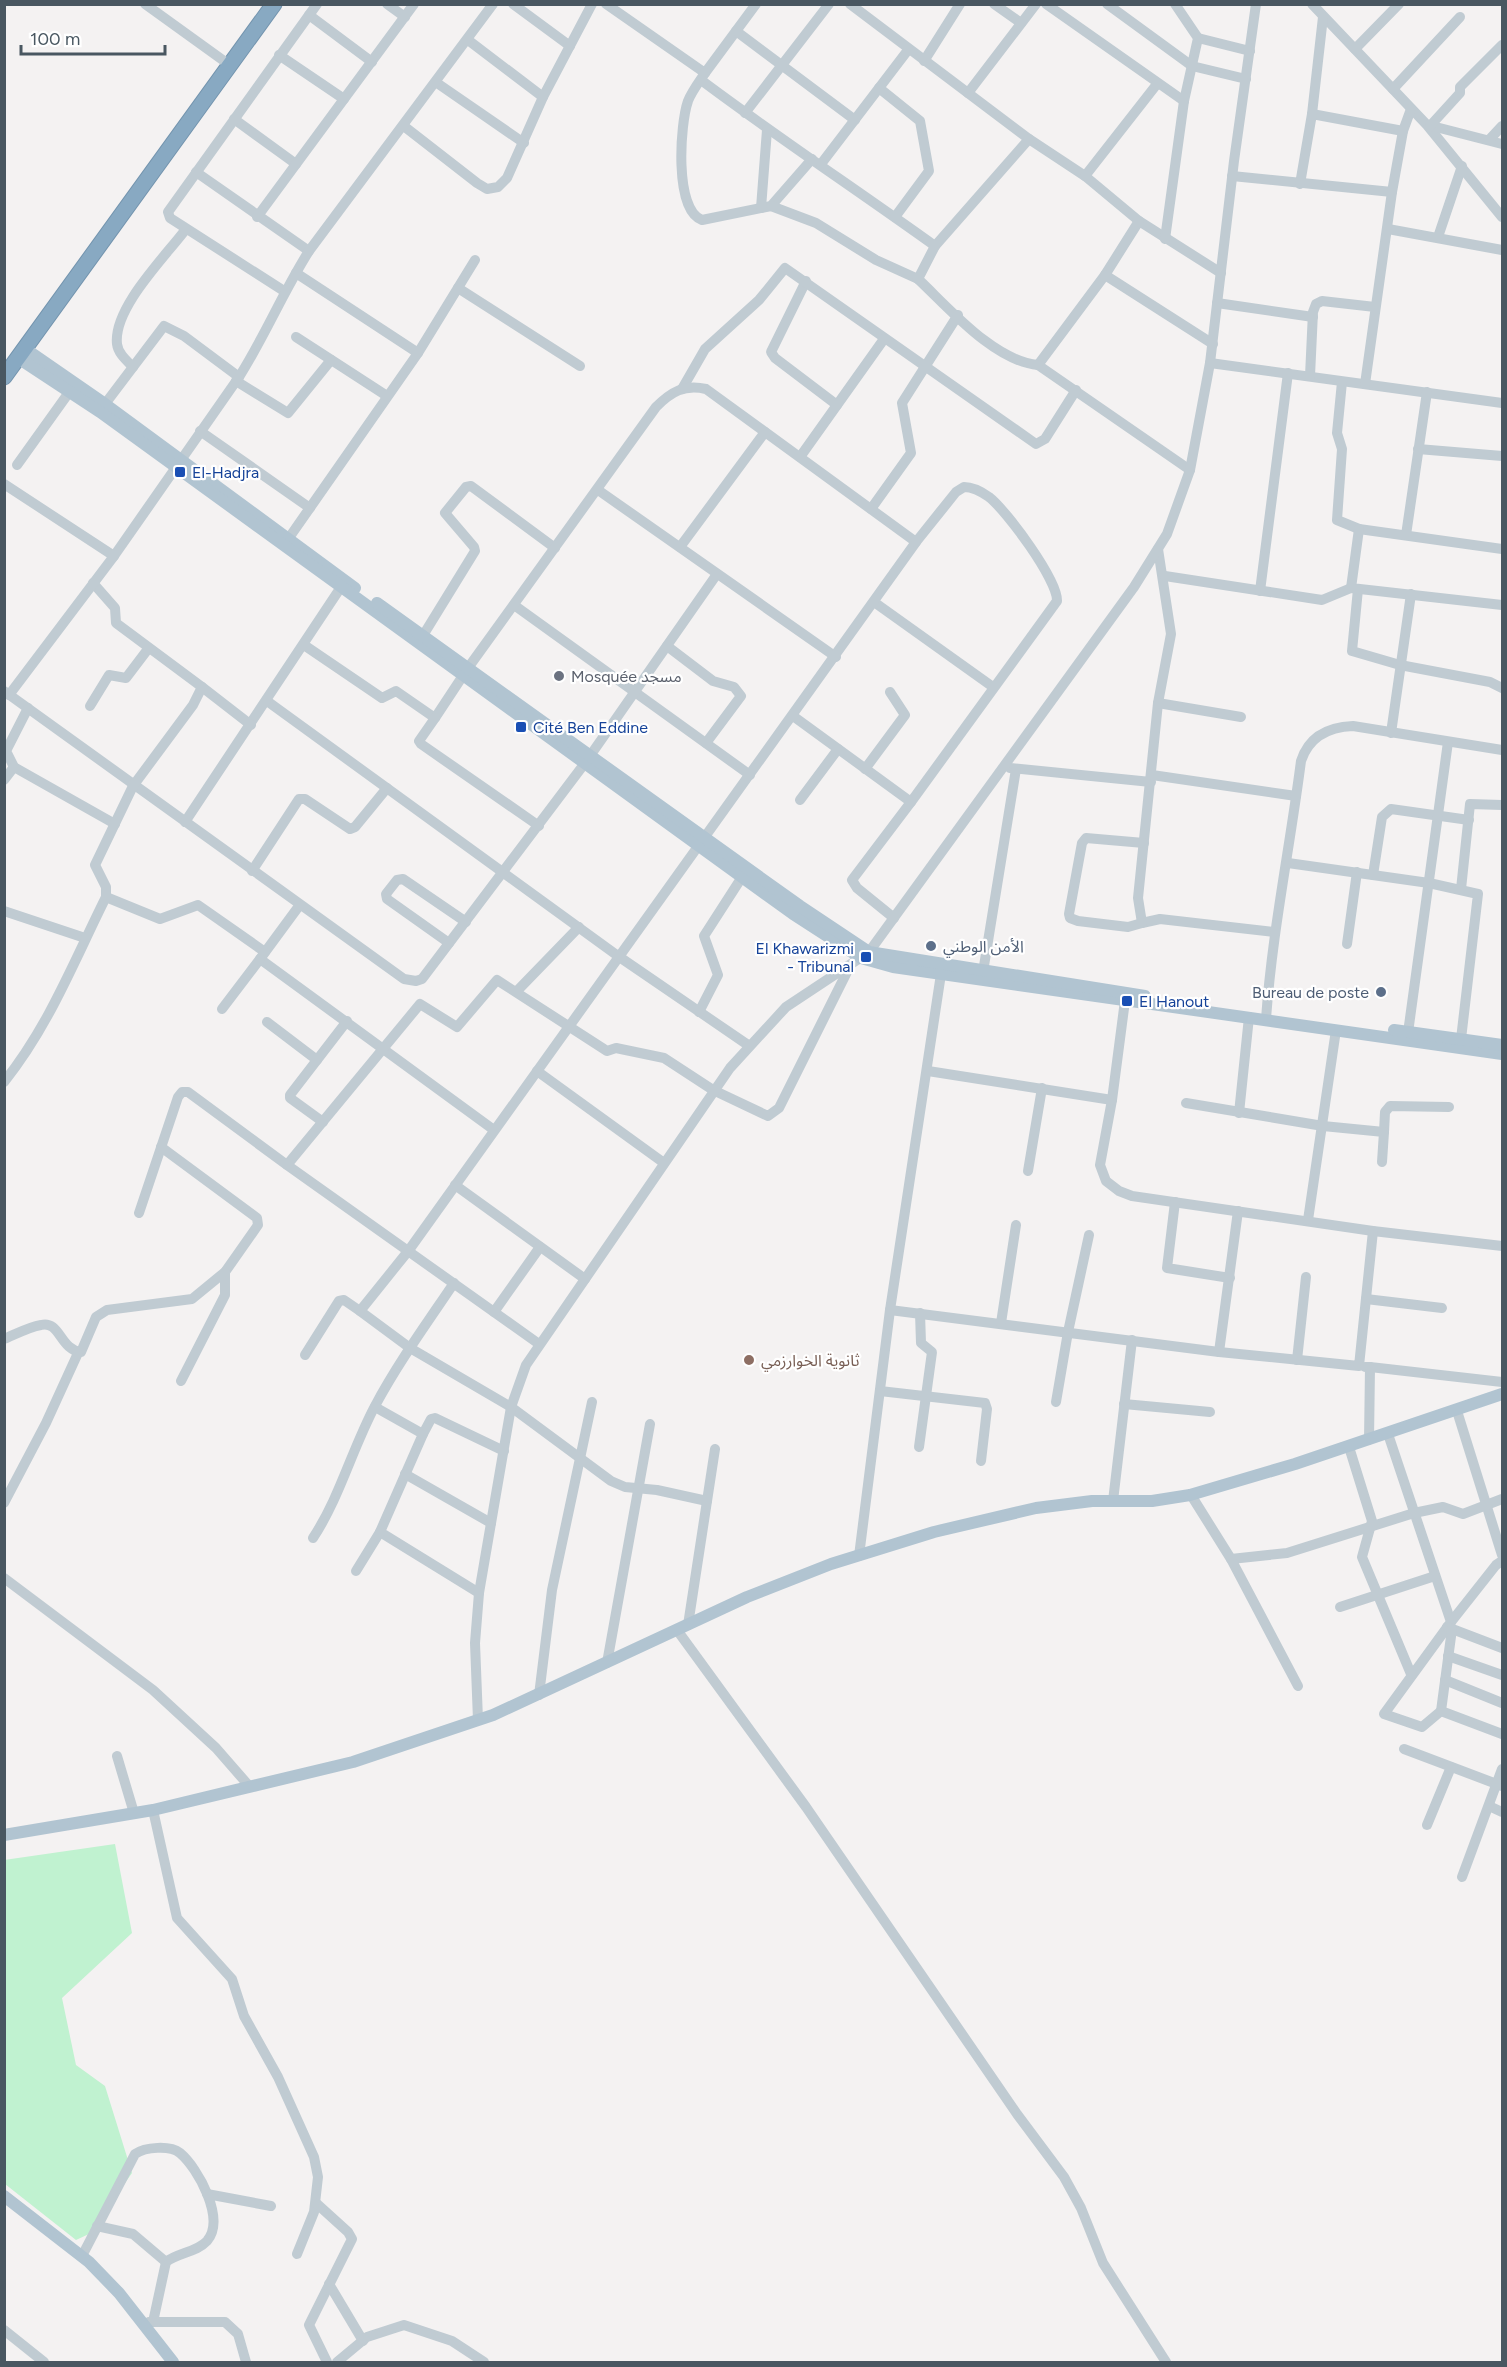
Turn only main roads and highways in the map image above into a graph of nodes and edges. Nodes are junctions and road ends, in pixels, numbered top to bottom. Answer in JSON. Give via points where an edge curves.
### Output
{"nodes":[{"id":1,"x":274,"y":4,"type":"edge"},
{"id":2,"x":21,"y":353,"type":"junction"},
{"id":3,"x":4,"y":377,"type":"edge"},
{"id":4,"x":177,"y":463,"type":"junction"},
{"id":5,"x":286,"y":543,"type":"junction"},
{"id":6,"x":421,"y":640,"type":"junction"},
{"id":7,"x":701,"y":842,"type":"junction"},
{"id":8,"x":865,"y":955,"type":"junction"},
{"id":9,"x":1125,"y":997,"type":"junction"},
{"id":10,"x":1266,"y":1015,"type":"junction"},
{"id":11,"x":1408,"y":1037,"type":"junction"},
{"id":12,"x":1503,"y":1045,"type":"edge"},
{"id":13,"x":1503,"y":1054,"type":"edge"},
{"id":14,"x":1503,"y":1394,"type":"edge"},
{"id":15,"x":4,"y":1835,"type":"edge"},
{"id":16,"x":4,"y":2196,"type":"edge"},
{"id":17,"x":173,"y":2362,"type":"edge"}],
"edges":[{"from":1,"to":2,"type":"highway"},
{"from":2,"to":3,"type":"highway"},
{"from":2,"to":4,"type":"main road"},
{"from":2,"to":4,"type":"main road","via":[[105,404]]},
{"from":4,"to":5,"type":"main road"},
{"from":5,"to":6,"type":"main road"},
{"from":5,"to":6,"type":"main road","via":[[341,587]]},
{"from":6,"to":7,"type":"main road"},
{"from":7,"to":8,"type":"main road"},
{"from":7,"to":8,"type":"main road","via":[[793,914]]},
{"from":8,"to":9,"type":"main road"},
{"from":8,"to":9,"type":"main road","via":[[878,964]]},
{"from":9,"to":10,"type":"main road"},
{"from":9,"to":10,"type":"main road","via":[[1249,1017]]},
{"from":10,"to":11,"type":"main road"},
{"from":10,"to":11,"type":"main road","via":[[1336,1030]]},
{"from":11,"to":12,"type":"main road"},
{"from":11,"to":13,"type":"main road"},
{"from":14,"to":15,"type":"main road","via":[[1191,1495],[1036,1508],[934,1532],[806,1572],[538,1695],[478,1720],[353,1762],[134,1814]]},
{"from":16,"to":17,"type":"main road","via":[[82,2256],[148,2322]]}]}
